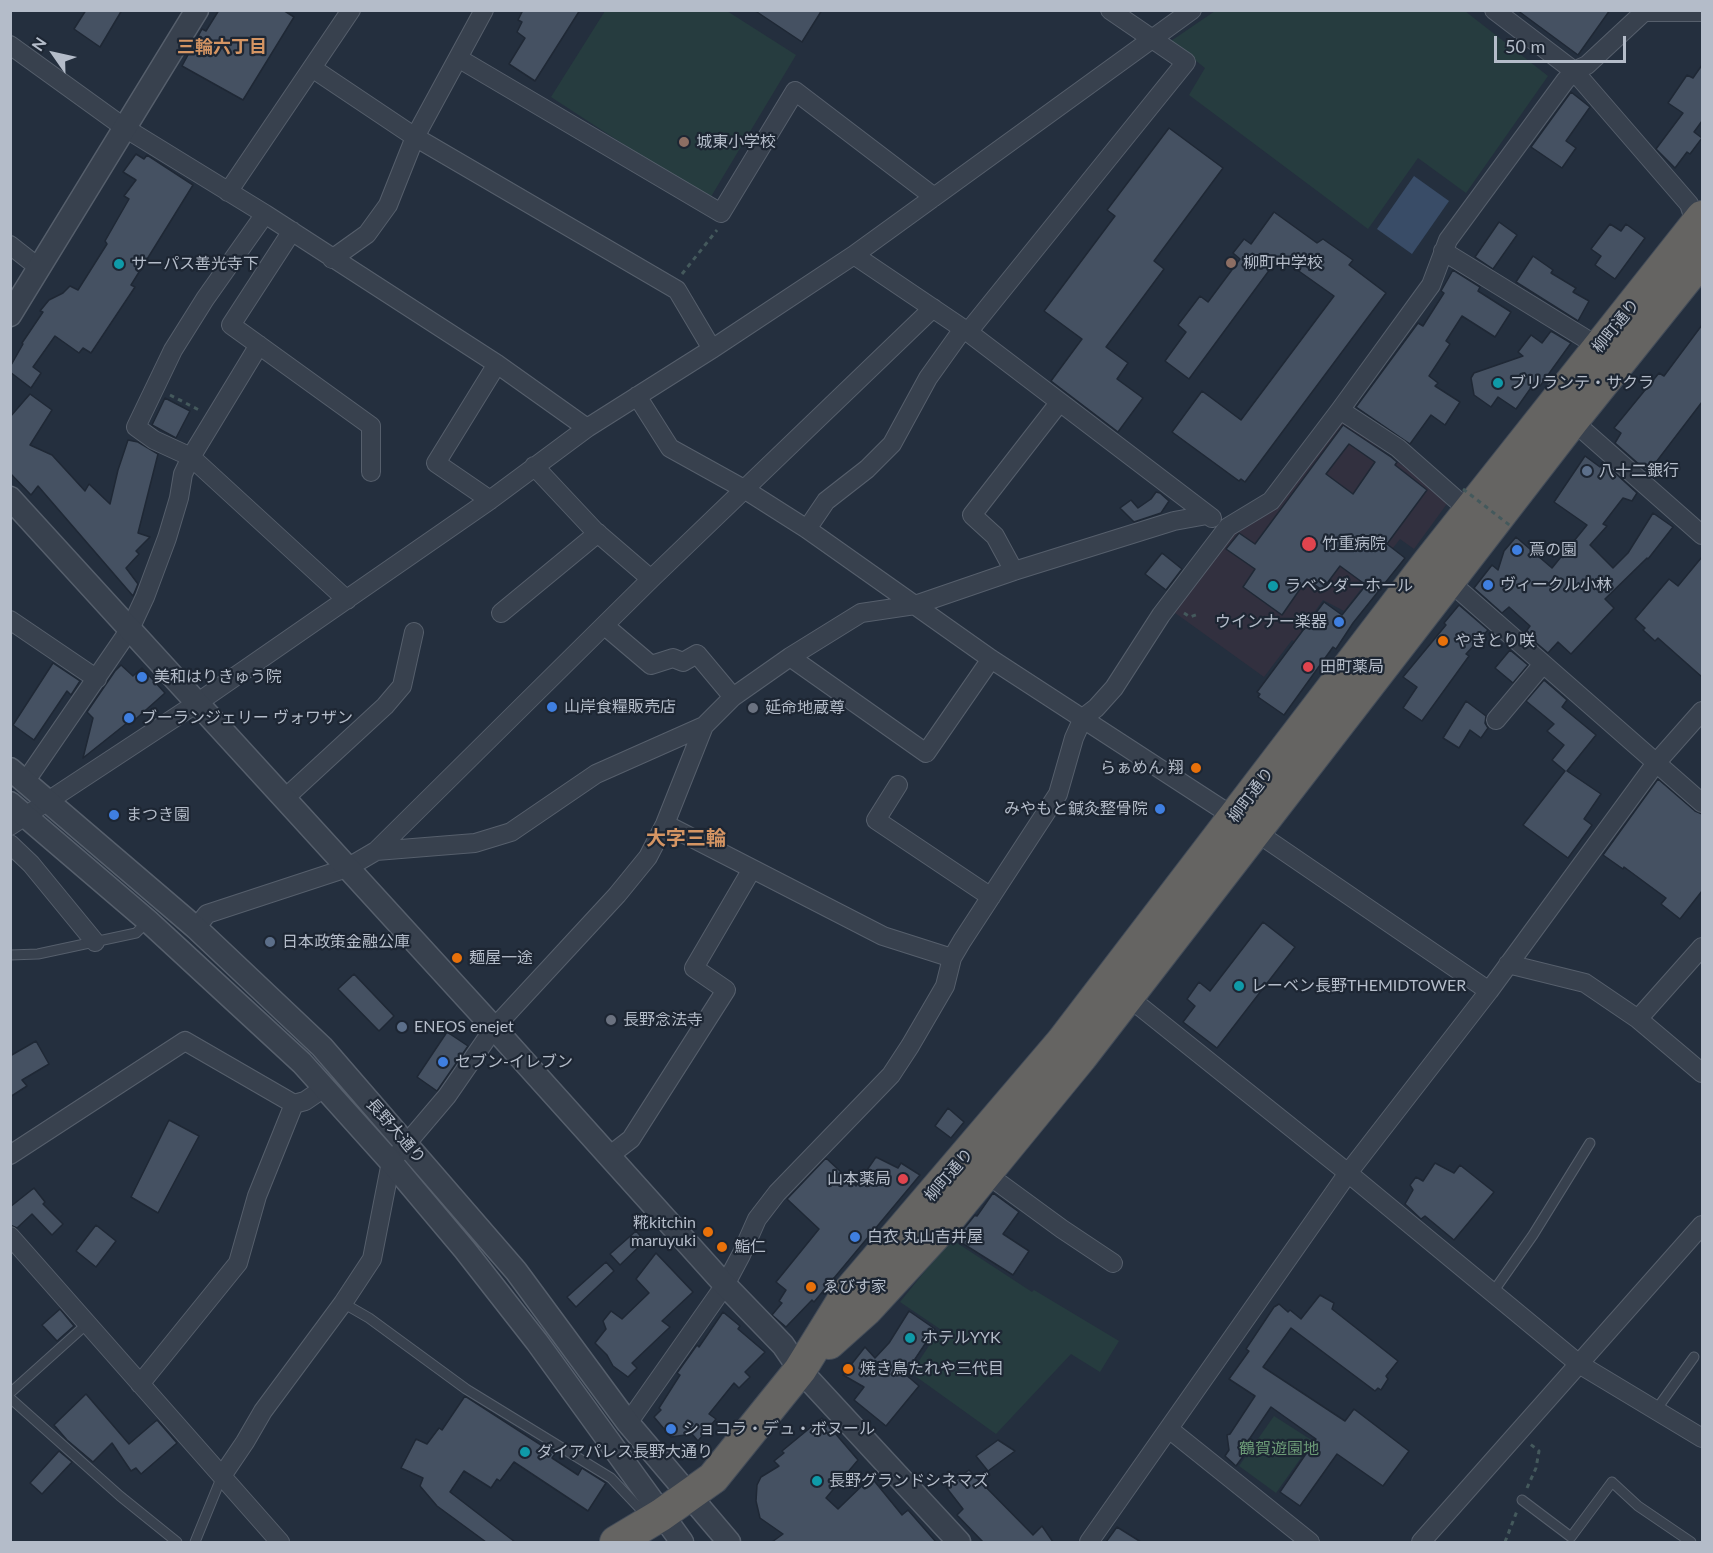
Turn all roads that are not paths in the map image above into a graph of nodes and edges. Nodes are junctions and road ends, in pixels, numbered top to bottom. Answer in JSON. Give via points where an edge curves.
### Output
{"nodes":[{"id":1,"x":197,"y":10,"type":"edge"},
{"id":2,"x":351,"y":10,"type":"edge"},
{"id":3,"x":1110,"y":10,"type":"edge"},
{"id":4,"x":1192,"y":10,"type":"edge"},
{"id":5,"x":1494,"y":10,"type":"edge"},
{"id":6,"x":1644,"y":11,"type":"edge"},
{"id":7,"x":1702,"y":12,"type":"edge"},
{"id":8,"x":479,"y":13,"type":"edge"},
{"id":9,"x":1153,"y":40,"type":"junction"},
{"id":10,"x":10,"y":45,"type":"edge"},
{"id":11,"x":458,"y":58,"type":"junction"},
{"id":12,"x":312,"y":68,"type":"junction"},
{"id":13,"x":1574,"y":71,"type":"junction"},
{"id":14,"x":125,"y":128,"type":"junction"},
{"id":15,"x":415,"y":137,"type":"junction"},
{"id":16,"x":228,"y":192,"type":"junction"},
{"id":17,"x":934,"y":197,"type":"junction"},
{"id":18,"x":265,"y":214,"type":"junction"},
{"id":19,"x":292,"y":231,"type":"junction"},
{"id":20,"x":1700,"y":231,"type":"edge"},
{"id":21,"x":10,"y":245,"type":"edge"},
{"id":22,"x":1443,"y":251,"type":"junction"},
{"id":23,"x":854,"y":255,"type":"junction"},
{"id":24,"x":333,"y":258,"type":"junction"},
{"id":25,"x":1702,"y":259,"type":"edge"},
{"id":26,"x":39,"y":267,"type":"junction"},
{"id":27,"x":933,"y":308,"type":"junction"},
{"id":28,"x":10,"y":315,"type":"edge"},
{"id":29,"x":965,"y":331,"type":"junction"},
{"id":30,"x":259,"y":345,"type":"junction"},
{"id":31,"x":1599,"y":348,"type":"junction"},
{"id":32,"x":712,"y":349,"type":"junction"},
{"id":33,"x":497,"y":364,"type":"junction"},
{"id":34,"x":637,"y":396,"type":"junction"},
{"id":35,"x":1059,"y":403,"type":"junction"},
{"id":36,"x":1340,"y":410,"type":"junction"},
{"id":37,"x":1563,"y":412,"type":"junction"},
{"id":38,"x":587,"y":428,"type":"junction"},
{"id":39,"x":191,"y":457,"type":"junction"},
{"id":40,"x":534,"y":466,"type":"junction"},
{"id":41,"x":371,"y":472,"type":"dead end"},
{"id":42,"x":744,"y":489,"type":"junction"},
{"id":43,"x":10,"y":498,"type":"edge"},
{"id":44,"x":490,"y":500,"type":"junction"},
{"id":45,"x":1484,"y":514,"type":"junction"},
{"id":46,"x":1207,"y":515,"type":"junction"},
{"id":47,"x":1228,"y":527,"type":"junction"},
{"id":48,"x":807,"y":529,"type":"junction"},
{"id":49,"x":598,"y":533,"type":"junction"},
{"id":50,"x":1702,"y":535,"type":"edge"},
{"id":51,"x":1014,"y":571,"type":"junction"},
{"id":52,"x":1438,"y":572,"type":"junction"},
{"id":53,"x":651,"y":579,"type":"junction"},
{"id":54,"x":347,"y":600,"type":"junction"},
{"id":55,"x":915,"y":605,"type":"junction"},
{"id":56,"x":501,"y":613,"type":"dead end"},
{"id":57,"x":10,"y":620,"type":"edge"},
{"id":58,"x":605,"y":626,"type":"junction"},
{"id":59,"x":130,"y":629,"type":"junction"},
{"id":60,"x":414,"y":632,"type":"dead end"},
{"id":61,"x":790,"y":657,"type":"junction"},
{"id":62,"x":991,"y":659,"type":"junction"},
{"id":63,"x":1544,"y":664,"type":"junction"},
{"id":64,"x":97,"y":679,"type":"junction"},
{"id":65,"x":733,"y":697,"type":"junction"},
{"id":66,"x":197,"y":703,"type":"junction"},
{"id":67,"x":1702,"y":711,"type":"edge"},
{"id":68,"x":1083,"y":718,"type":"junction"},
{"id":69,"x":1496,"y":720,"type":"dead end"},
{"id":70,"x":704,"y":726,"type":"junction"},
{"id":71,"x":1656,"y":763,"type":"junction"},
{"id":72,"x":18,"y":776,"type":"edge"},
{"id":73,"x":898,"y":785,"type":"dead end"},
{"id":74,"x":284,"y":799,"type":"junction"},
{"id":75,"x":48,"y":801,"type":"junction"},
{"id":76,"x":1702,"y":803,"type":"edge"},
{"id":77,"x":16,"y":815,"type":"edge"},
{"id":78,"x":665,"y":824,"type":"junction"},
{"id":79,"x":1244,"y":824,"type":"junction"},
{"id":80,"x":10,"y":844,"type":"edge"},
{"id":81,"x":376,"y":851,"type":"junction"},
{"id":82,"x":347,"y":868,"type":"junction"},
{"id":83,"x":752,"y":869,"type":"junction"},
{"id":84,"x":991,"y":897,"type":"junction"},
{"id":85,"x":148,"y":921,"type":"junction"},
{"id":86,"x":196,"y":928,"type":"junction"},
{"id":87,"x":95,"y":942,"type":"junction"},
{"id":88,"x":1702,"y":947,"type":"edge"},
{"id":89,"x":10,"y":955,"type":"edge"},
{"id":90,"x":952,"y":958,"type":"junction"},
{"id":91,"x":1508,"y":964,"type":"junction"},
{"id":92,"x":1118,"y":989,"type":"junction"},
{"id":93,"x":1489,"y":991,"type":"junction"},
{"id":94,"x":1638,"y":1019,"type":"junction"},
{"id":95,"x":494,"y":1028,"type":"junction"},
{"id":96,"x":1702,"y":1073,"type":"edge"},
{"id":97,"x":324,"y":1088,"type":"junction"},
{"id":98,"x":294,"y":1104,"type":"junction"},
{"id":99,"x":1590,"y":1143,"type":"dead end"},
{"id":100,"x":406,"y":1144,"type":"junction"},
{"id":101,"x":10,"y":1155,"type":"edge"},
{"id":102,"x":609,"y":1156,"type":"junction"},
{"id":103,"x":391,"y":1162,"type":"junction"},
{"id":104,"x":975,"y":1165,"type":"junction"},
{"id":105,"x":1348,"y":1173,"type":"junction"},
{"id":106,"x":1702,"y":1225,"type":"edge"},
{"id":107,"x":10,"y":1236,"type":"edge"},
{"id":108,"x":1113,"y":1263,"type":"dead end"},
{"id":109,"x":725,"y":1285,"type":"junction"},
{"id":110,"x":1493,"y":1292,"type":"junction"},
{"id":111,"x":343,"y":1303,"type":"junction"},
{"id":112,"x":88,"y":1323,"type":"junction"},
{"id":113,"x":1694,"y":1357,"type":"dead end"},
{"id":114,"x":1579,"y":1364,"type":"junction"},
{"id":115,"x":800,"y":1370,"type":"junction"},
{"id":116,"x":140,"y":1384,"type":"junction"},
{"id":117,"x":10,"y":1393,"type":"edge"},
{"id":118,"x":10,"y":1398,"type":"edge"},
{"id":119,"x":1656,"y":1410,"type":"junction"},
{"id":120,"x":628,"y":1423,"type":"junction"},
{"id":121,"x":1169,"y":1429,"type":"junction"},
{"id":122,"x":1702,"y":1438,"type":"edge"},
{"id":123,"x":222,"y":1476,"type":"junction"},
{"id":124,"x":689,"y":1495,"type":"junction"},
{"id":125,"x":1522,"y":1500,"type":"road end"},
{"id":126,"x":656,"y":1518,"type":"junction"},
{"id":127,"x":177,"y":1542,"type":"edge"},
{"id":128,"x":195,"y":1542,"type":"edge"},
{"id":129,"x":280,"y":1542,"type":"edge"},
{"id":130,"x":616,"y":1542,"type":"edge"},
{"id":131,"x":682,"y":1542,"type":"edge"},
{"id":132,"x":729,"y":1542,"type":"edge"},
{"id":133,"x":959,"y":1542,"type":"edge"},
{"id":134,"x":1089,"y":1542,"type":"edge"},
{"id":135,"x":1310,"y":1542,"type":"edge"},
{"id":136,"x":1421,"y":1542,"type":"edge"},
{"id":137,"x":1691,"y":1542,"type":"edge"}],
"edges":[{"from":1,"to":14,"type":"street"},
{"from":2,"to":12,"type":"street"},
{"from":3,"to":9,"type":"street"},
{"from":4,"to":9,"type":"street"},
{"from":5,"to":13,"type":"street"},
{"from":6,"to":7,"type":"street"},
{"from":6,"to":13,"type":"street","via":[[1587,65]]},
{"from":8,"to":11,"type":"street"},
{"from":9,"to":17,"type":"street"},
{"from":9,"to":29,"type":"street","via":[[1186,62]]},
{"from":10,"to":14,"type":"street"},
{"from":11,"to":15,"type":"street"},
{"from":11,"to":17,"type":"street","via":[[721,213],[795,91]]},
{"from":12,"to":15,"type":"street"},
{"from":12,"to":16,"type":"street"},
{"from":13,"to":20,"type":"street","via":[[1689,204]]},
{"from":13,"to":22,"type":"street"},
{"from":14,"to":16,"type":"street"},
{"from":14,"to":26,"type":"street"},
{"from":15,"to":24,"type":"street","via":[[387,205],[367,234]]},
{"from":15,"to":32,"type":"street","via":[[677,290]]},
{"from":16,"to":18,"type":"street"},
{"from":17,"to":23,"type":"street"},
{"from":18,"to":19,"type":"street"},
{"from":18,"to":39,"type":"street","via":[[173,350],[136,427]]},
{"from":19,"to":24,"type":"street"},
{"from":19,"to":30,"type":"street","via":[[231,325]]},
{"from":20,"to":31,"type":"highway","name":"柳町通り"},
{"from":21,"to":26,"type":"street"},
{"from":22,"to":31,"type":"street"},
{"from":22,"to":36,"type":"street","via":[[1431,285]]},
{"from":23,"to":27,"type":"street"},
{"from":23,"to":32,"type":"street"},
{"from":24,"to":33,"type":"street"},
{"from":25,"to":37,"type":"highway","name":"柳町通り"},
{"from":26,"to":28,"type":"street"},
{"from":27,"to":29,"type":"street"},
{"from":27,"to":42,"type":"street"},
{"from":29,"to":35,"type":"street"},
{"from":29,"to":48,"type":"street","via":[[928,378],[892,444],[867,470],[826,501]]},
{"from":30,"to":39,"type":"street"},
{"from":30,"to":41,"type":"street","via":[[371,426]]},
{"from":31,"to":37,"type":"highway","name":"柳町通り"},
{"from":32,"to":34,"type":"street"},
{"from":33,"to":38,"type":"street"},
{"from":33,"to":44,"type":"street","via":[[436,463]]},
{"from":34,"to":38,"type":"street"},
{"from":34,"to":42,"type":"street","via":[[670,448]]},
{"from":35,"to":46,"type":"street"},
{"from":35,"to":51,"type":"street","via":[[972,515],[995,536]]},
{"from":36,"to":45,"type":"street","via":[[1398,448]]},
{"from":36,"to":47,"type":"street","via":[[1270,501]]},
{"from":37,"to":45,"type":"highway","name":"柳町通り"},
{"from":37,"to":50,"type":"street"},
{"from":38,"to":40,"type":"street"},
{"from":39,"to":54,"type":"street"},
{"from":39,"to":59,"type":"street","via":[[167,538]]},
{"from":40,"to":44,"type":"street"},
{"from":40,"to":49,"type":"street"},
{"from":42,"to":48,"type":"street"},
{"from":42,"to":53,"type":"street"},
{"from":43,"to":59,"type":"street"},
{"from":44,"to":54,"type":"street"},
{"from":45,"to":52,"type":"highway","name":"柳町通り"},
{"from":46,"to":47,"type":"street"},
{"from":46,"to":51,"type":"street","via":[[1185,518]]},
{"from":47,"to":68,"type":"street","via":[[1161,615],[1114,688]]},
{"from":48,"to":55,"type":"street"},
{"from":49,"to":53,"type":"street"},
{"from":49,"to":56,"type":"street"},
{"from":51,"to":55,"type":"street"},
{"from":52,"to":63,"type":"street"},
{"from":52,"to":79,"type":"highway","name":"柳町通り"},
{"from":53,"to":58,"type":"street"},
{"from":54,"to":66,"type":"street"},
{"from":55,"to":61,"type":"street","via":[[861,614]]},
{"from":55,"to":62,"type":"street"},
{"from":57,"to":64,"type":"street"},
{"from":58,"to":65,"type":"street","via":[[651,665],[674,658],[682,662],[697,654]]},
{"from":58,"to":81,"type":"street"},
{"from":59,"to":64,"type":"street"},
{"from":59,"to":66,"type":"street"},
{"from":60,"to":74,"type":"street","via":[[402,686]]},
{"from":61,"to":62,"type":"street","via":[[926,753]]},
{"from":61,"to":65,"type":"street"},
{"from":62,"to":68,"type":"street"},
{"from":63,"to":69,"type":"street"},
{"from":63,"to":71,"type":"street"},
{"from":64,"to":72,"type":"street"},
{"from":65,"to":70,"type":"street"},
{"from":66,"to":74,"type":"street"},
{"from":66,"to":75,"type":"street"},
{"from":67,"to":71,"type":"street"},
{"from":68,"to":79,"type":"street"},
{"from":68,"to":84,"type":"street","via":[[1058,794]]},
{"from":70,"to":78,"type":"street"},
{"from":70,"to":81,"type":"street","via":[[596,774],[511,832],[475,843]]},
{"from":71,"to":76,"type":"street"},
{"from":71,"to":91,"type":"street"},
{"from":72,"to":75,"type":"street","name":"長野大通り"},
{"from":73,"to":84,"type":"street","via":[[876,820]]},
{"from":74,"to":82,"type":"street"},
{"from":75,"to":77,"type":"street"},
{"from":75,"to":86,"type":"street","name":"長野大通り"},
{"from":77,"to":85,"type":"street","name":"長野大通り"},
{"from":78,"to":83,"type":"street"},
{"from":78,"to":95,"type":"street","via":[[648,857],[617,894]]},
{"from":79,"to":92,"type":"highway","name":"柳町通り"},
{"from":79,"to":93,"type":"street"},
{"from":80,"to":87,"type":"street"},
{"from":81,"to":82,"type":"street"},
{"from":82,"to":86,"type":"street","via":[[207,914]]},
{"from":82,"to":95,"type":"street"},
{"from":83,"to":90,"type":"street","via":[[883,936]]},
{"from":83,"to":102,"type":"street","via":[[694,968],[726,990],[631,1139]]},
{"from":84,"to":90,"type":"street"},
{"from":85,"to":87,"type":"lane","via":[[136,933]]},
{"from":85,"to":97,"type":"street","name":"長野大通り"},
{"from":86,"to":100,"type":"street","name":"長野大通り","via":[[322,1047]]},
{"from":87,"to":89,"type":"lane","via":[[38,954]]},
{"from":88,"to":94,"type":"street"},
{"from":90,"to":109,"type":"street","via":[[945,986],[898,1065],[777,1193],[757,1219]]},
{"from":91,"to":93,"type":"street"},
{"from":91,"to":94,"type":"street","via":[[1585,983]]},
{"from":92,"to":104,"type":"highway","name":"柳町通り","via":[[1062,1042]]},
{"from":92,"to":105,"type":"street"},
{"from":93,"to":105,"type":"street"},
{"from":94,"to":96,"type":"street"},
{"from":95,"to":100,"type":"street","via":[[447,1096]]},
{"from":95,"to":102,"type":"street"},
{"from":97,"to":98,"type":"street"},
{"from":97,"to":103,"type":"street","name":"長野大通り"},
{"from":98,"to":101,"type":"street","via":[[185,1041]]},
{"from":98,"to":116,"type":"street","via":[[257,1196],[238,1263]]},
{"from":99,"to":110,"type":"lane"},
{"from":100,"to":103,"type":"street"},
{"from":100,"to":120,"type":"street","name":"長野大通り","via":[[516,1271]]},
{"from":102,"to":109,"type":"street"},
{"from":103,"to":111,"type":"street","via":[[372,1259]]},
{"from":103,"to":126,"type":"street","name":"長野大通り","via":[[530,1333]]},
{"from":104,"to":108,"type":"street"},
{"from":104,"to":115,"type":"highway","name":"柳町通り","via":[[847,1294]]},
{"from":105,"to":110,"type":"street"},
{"from":105,"to":121,"type":"street"},
{"from":106,"to":114,"type":"street"},
{"from":107,"to":112,"type":"street"},
{"from":109,"to":115,"type":"street","via":[[783,1346]]},
{"from":109,"to":120,"type":"street"},
{"from":110,"to":114,"type":"street"},
{"from":111,"to":123,"type":"street","via":[[263,1410]]},
{"from":111,"to":126,"type":"lane","via":[[465,1389],[611,1478]]},
{"from":112,"to":116,"type":"street"},
{"from":112,"to":117,"type":"lane"},
{"from":113,"to":119,"type":"lane"},
{"from":114,"to":119,"type":"street"},
{"from":114,"to":136,"type":"street"},
{"from":115,"to":124,"type":"highway","name":"柳町通り","via":[[713,1478]]},
{"from":115,"to":133,"type":"street"},
{"from":116,"to":123,"type":"street"},
{"from":118,"to":127,"type":"lane"},
{"from":119,"to":122,"type":"street"},
{"from":120,"to":124,"type":"street","name":"長野大通り"},
{"from":121,"to":134,"type":"street"},
{"from":121,"to":135,"type":"street"},
{"from":123,"to":128,"type":"lane"},
{"from":123,"to":129,"type":"street"},
{"from":124,"to":126,"type":"highway","name":"柳町通り"},
{"from":124,"to":132,"type":"street","name":"長野大通り"},
{"from":125,"to":137,"type":"lane","via":[[1571,1537],[1612,1482],[1638,1506]]},
{"from":126,"to":130,"type":"highway","name":"柳町通り"},
{"from":126,"to":131,"type":"street","name":"長野大通り"}]}
